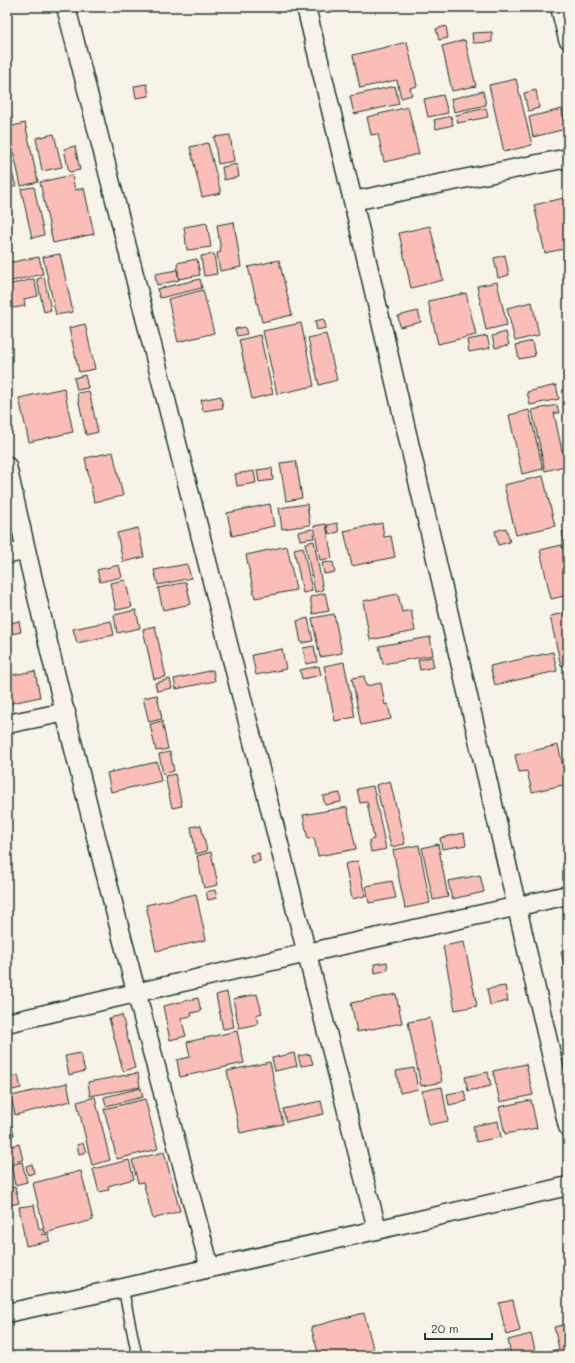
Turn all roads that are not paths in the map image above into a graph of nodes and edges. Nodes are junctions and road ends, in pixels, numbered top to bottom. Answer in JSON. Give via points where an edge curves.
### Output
{"nodes":[{"id":1,"x":66,"y":7,"type":"edge"},
{"id":2,"x":306,"y":7,"type":"edge"},
{"id":3,"x":560,"y":7,"type":"edge"},
{"id":4,"x":568,"y":39,"type":"edge"},
{"id":5,"x":568,"y":158,"type":"edge"},
{"id":6,"x":353,"y":201,"type":"junction"},
{"id":7,"x":7,"y":466,"type":"edge"},
{"id":8,"x":26,"y":551,"type":"junction"},
{"id":9,"x":7,"y":554,"type":"edge"},
{"id":10,"x":66,"y":712,"type":"junction"},
{"id":11,"x":7,"y":724,"type":"edge"},
{"id":12,"x":568,"y":896,"type":"edge"},
{"id":13,"x":517,"y":908,"type":"junction"},
{"id":14,"x":306,"y":953,"type":"junction"},
{"id":15,"x":136,"y":994,"type":"junction"},
{"id":16,"x":7,"y":1023,"type":"edge"},
{"id":17,"x":568,"y":1127,"type":"edge"},
{"id":18,"x":568,"y":1186,"type":"edge"},
{"id":19,"x":377,"y":1229,"type":"junction"},
{"id":20,"x":210,"y":1268,"type":"junction"},
{"id":21,"x":123,"y":1288,"type":"junction"},
{"id":22,"x":7,"y":1313,"type":"edge"},
{"id":23,"x":137,"y":1356,"type":"edge"}],
"edges":[{"from":1,"to":14,"type":"street"},
{"from":2,"to":6,"type":"street"},
{"from":3,"to":4,"type":"street"},
{"from":5,"to":6,"type":"street"},
{"from":6,"to":13,"type":"street"},
{"from":7,"to":8,"type":"street"},
{"from":8,"to":9,"type":"street"},
{"from":8,"to":10,"type":"street"},
{"from":10,"to":11,"type":"street"},
{"from":10,"to":15,"type":"street"},
{"from":12,"to":13,"type":"street"},
{"from":13,"to":14,"type":"street"},
{"from":13,"to":17,"type":"street"},
{"from":14,"to":15,"type":"street"},
{"from":14,"to":19,"type":"street"},
{"from":15,"to":16,"type":"street"},
{"from":15,"to":20,"type":"street"},
{"from":18,"to":19,"type":"street"},
{"from":19,"to":20,"type":"street"},
{"from":20,"to":21,"type":"street"},
{"from":21,"to":22,"type":"street"},
{"from":21,"to":23,"type":"lane"}]}
